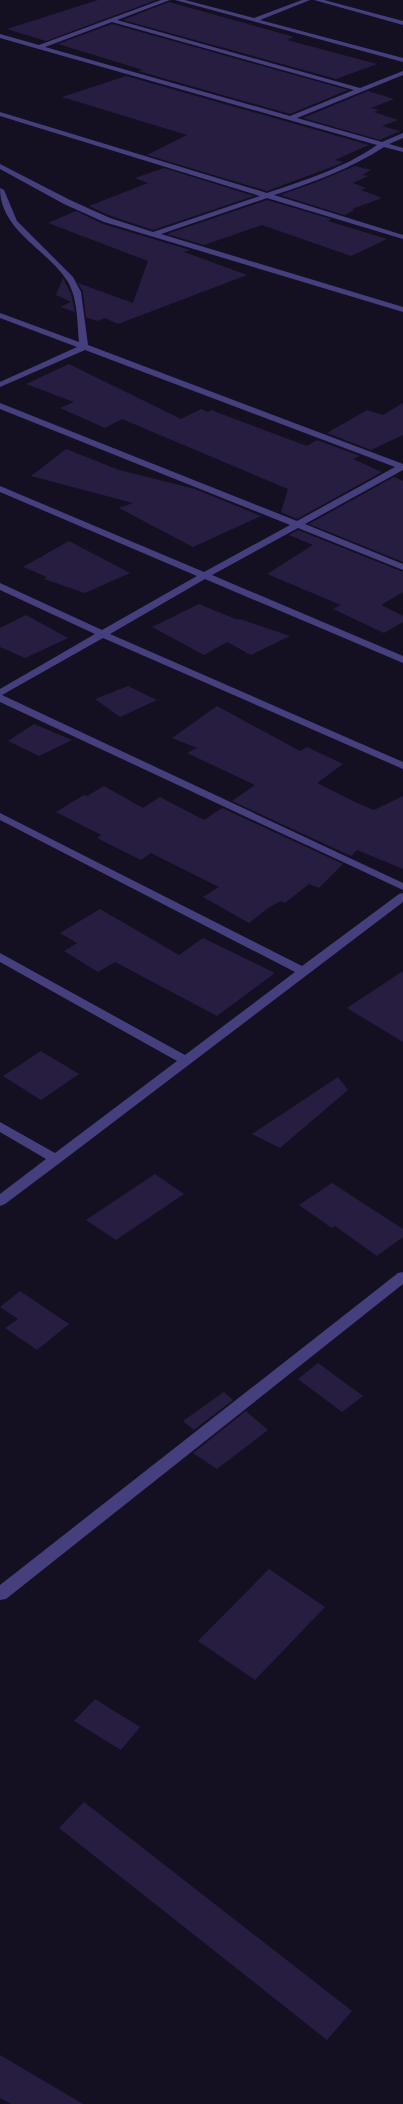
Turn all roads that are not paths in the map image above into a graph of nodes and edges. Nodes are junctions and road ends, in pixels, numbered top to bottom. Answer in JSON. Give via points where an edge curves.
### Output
{"nodes":[{"id":1,"x":167,"y":0,"type":"edge"},
{"id":2,"x":178,"y":0,"type":"edge"},
{"id":3,"x":307,"y":0,"type":"edge"},
{"id":4,"x":317,"y":0,"type":"edge"},
{"id":5,"x":110,"y":20,"type":"junction"},
{"id":6,"x":255,"y":20,"type":"junction"},
{"id":7,"x":403,"y":23,"type":"edge"},
{"id":8,"x":0,"y":36,"type":"edge"},
{"id":9,"x":41,"y":46,"type":"junction"},
{"id":10,"x":403,"y":60,"type":"edge"},
{"id":11,"x":403,"y":73,"type":"edge"},
{"id":12,"x":362,"y":90,"type":"junction"},
{"id":13,"x":0,"y":114,"type":"edge"},
{"id":14,"x":293,"y":118,"type":"junction"},
{"id":15,"x":403,"y":135,"type":"edge"},
{"id":16,"x":383,"y":144,"type":"junction"},
{"id":17,"x":403,"y":150,"type":"edge"},
{"id":18,"x":0,"y":166,"type":"edge"},
{"id":19,"x":0,"y":190,"type":"edge"},
{"id":20,"x":266,"y":195,"type":"junction"},
{"id":21,"x":152,"y":234,"type":"junction"},
{"id":22,"x":403,"y":237,"type":"edge"},
{"id":23,"x":403,"y":310,"type":"edge"},
{"id":24,"x":0,"y":315,"type":"edge"},
{"id":25,"x":84,"y":348,"type":"junction"},
{"id":26,"x":0,"y":385,"type":"edge"},
{"id":27,"x":0,"y":406,"type":"edge"},
{"id":28,"x":402,"y":467,"type":"edge"},
{"id":29,"x":0,"y":489,"type":"edge"},
{"id":30,"x":296,"y":525,"type":"junction"},
{"id":31,"x":403,"y":568,"type":"edge"},
{"id":32,"x":204,"y":576,"type":"junction"},
{"id":33,"x":0,"y":586,"type":"edge"},
{"id":34,"x":102,"y":634,"type":"junction"},
{"id":35,"x":403,"y":660,"type":"edge"},
{"id":36,"x":0,"y":693,"type":"edge"},
{"id":37,"x":0,"y":698,"type":"edge"},
{"id":38,"x":403,"y":766,"type":"edge"},
{"id":39,"x":0,"y":816,"type":"edge"},
{"id":40,"x":403,"y":887,"type":"edge"},
{"id":41,"x":403,"y":896,"type":"edge"},
{"id":42,"x":0,"y":957,"type":"edge"},
{"id":43,"x":304,"y":972,"type":"junction"},
{"id":44,"x":184,"y":1060,"type":"junction"},
{"id":45,"x":0,"y":1126,"type":"edge"},
{"id":46,"x":56,"y":1159,"type":"junction"},
{"id":47,"x":0,"y":1200,"type":"edge"},
{"id":48,"x":403,"y":1277,"type":"edge"},
{"id":49,"x":0,"y":1594,"type":"edge"}],
"edges":[{"from":1,"to":5,"type":"street"},
{"from":2,"to":6,"type":"street"},
{"from":3,"to":6,"type":"street"},
{"from":4,"to":7,"type":"street"},
{"from":5,"to":9,"type":"street"},
{"from":5,"to":12,"type":"street"},
{"from":6,"to":10,"type":"street"},
{"from":8,"to":9,"type":"street"},
{"from":9,"to":14,"type":"street"},
{"from":11,"to":12,"type":"street"},
{"from":12,"to":14,"type":"street"},
{"from":13,"to":20,"type":"street"},
{"from":14,"to":16,"type":"street"},
{"from":15,"to":16,"type":"street"},
{"from":16,"to":17,"type":"street"},
{"from":16,"to":20,"type":"street","via":[[344,167]]},
{"from":18,"to":21,"type":"street","via":[[88,212]]},
{"from":19,"to":25,"type":"street","via":[[14,222],[69,277],[77,292]]},
{"from":20,"to":21,"type":"street"},
{"from":20,"to":22,"type":"street"},
{"from":21,"to":23,"type":"street"},
{"from":24,"to":25,"type":"street"},
{"from":25,"to":26,"type":"street"},
{"from":25,"to":28,"type":"street"},
{"from":27,"to":30,"type":"street"},
{"from":28,"to":30,"type":"street"},
{"from":29,"to":32,"type":"street"},
{"from":30,"to":31,"type":"street"},
{"from":30,"to":32,"type":"street"},
{"from":32,"to":34,"type":"street"},
{"from":32,"to":35,"type":"street"},
{"from":33,"to":34,"type":"street"},
{"from":34,"to":36,"type":"street"},
{"from":34,"to":38,"type":"street"},
{"from":37,"to":40,"type":"street"},
{"from":39,"to":43,"type":"street"},
{"from":41,"to":43,"type":"street"},
{"from":42,"to":44,"type":"street"},
{"from":43,"to":44,"type":"street"},
{"from":44,"to":46,"type":"street"},
{"from":45,"to":46,"type":"street"},
{"from":46,"to":47,"type":"street"},
{"from":48,"to":49,"type":"street"}]}
